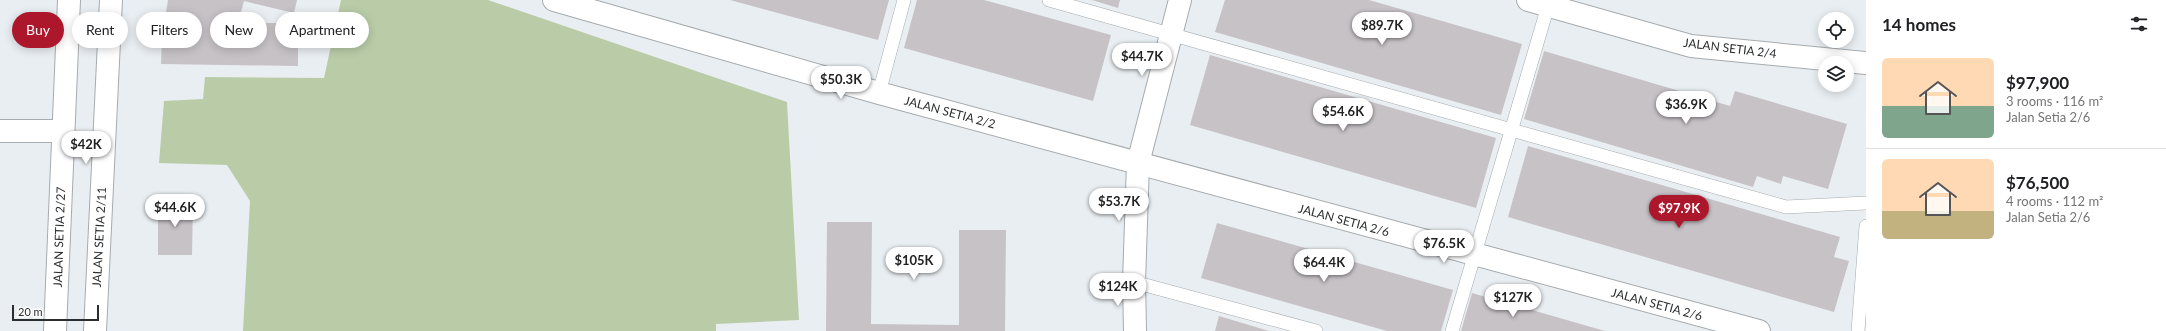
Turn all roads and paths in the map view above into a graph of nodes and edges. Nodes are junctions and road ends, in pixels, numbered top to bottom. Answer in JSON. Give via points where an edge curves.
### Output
{"nodes":[{"id":1,"x":69,"y":0,"type":"edge"},
{"id":2,"x":111,"y":0,"type":"edge"},
{"id":3,"x":554,"y":0,"type":"edge"},
{"id":4,"x":904,"y":0,"type":"edge"},
{"id":5,"x":1049,"y":0,"type":"edge"},
{"id":6,"x":1180,"y":0,"type":"edge"},
{"id":7,"x":1538,"y":3,"type":"edge"},
{"id":8,"x":583,"y":4,"type":"edge"},
{"id":9,"x":1171,"y":34,"type":"junction"},
{"id":10,"x":1866,"y":63,"type":"edge"},
{"id":11,"x":879,"y":93,"type":"junction"},
{"id":12,"x":1512,"y":129,"type":"junction"},
{"id":13,"x":0,"y":131,"type":"edge"},
{"id":14,"x":63,"y":131,"type":"junction"},
{"id":15,"x":1138,"y":163,"type":"junction"},
{"id":16,"x":1866,"y":202,"type":"edge"},
{"id":17,"x":1866,"y":226,"type":"edge"},
{"id":18,"x":1474,"y":255,"type":"junction"},
{"id":19,"x":1134,"y":282,"type":"junction"},
{"id":20,"x":55,"y":331,"type":"edge"},
{"id":21,"x":95,"y":331,"type":"edge"},
{"id":22,"x":1135,"y":331,"type":"edge"},
{"id":23,"x":1316,"y":331,"type":"edge"},
{"id":24,"x":1452,"y":331,"type":"edge"},
{"id":25,"x":1759,"y":331,"type":"edge"},
{"id":26,"x":1858,"y":331,"type":"edge"}],
"edges":[{"from":1,"to":14,"type":"street","name":"JALAN SETIA 2/27"},
{"from":2,"to":21,"type":"street","name":"JALAN SETIA 2/11"},
{"from":3,"to":8,"type":"street","name":"JALAN SETIA 2/2"},
{"from":4,"to":11,"type":"lane"},
{"from":5,"to":9,"type":"lane"},
{"from":6,"to":9,"type":"street"},
{"from":7,"to":10,"type":"street","name":"JALAN SETIA 2/4","via":[[1691,46]]},
{"from":7,"to":12,"type":"lane"},
{"from":8,"to":11,"type":"street","name":"JALAN SETIA 2/2"},
{"from":9,"to":12,"type":"lane"},
{"from":9,"to":15,"type":"street"},
{"from":11,"to":15,"type":"street","name":"JALAN SETIA 2/2"},
{"from":12,"to":16,"type":"lane","via":[[1786,207]]},
{"from":12,"to":18,"type":"lane"},
{"from":13,"to":14,"type":"street"},
{"from":14,"to":20,"type":"street","name":"JALAN SETIA 2/27"},
{"from":15,"to":18,"type":"street","name":"JALAN SETIA 2/6"},
{"from":15,"to":19,"type":"street"},
{"from":17,"to":26,"type":"lane"},
{"from":18,"to":24,"type":"lane"},
{"from":18,"to":25,"type":"street","name":"JALAN SETIA 2/6"},
{"from":19,"to":22,"type":"street"},
{"from":19,"to":23,"type":"lane"}]}
